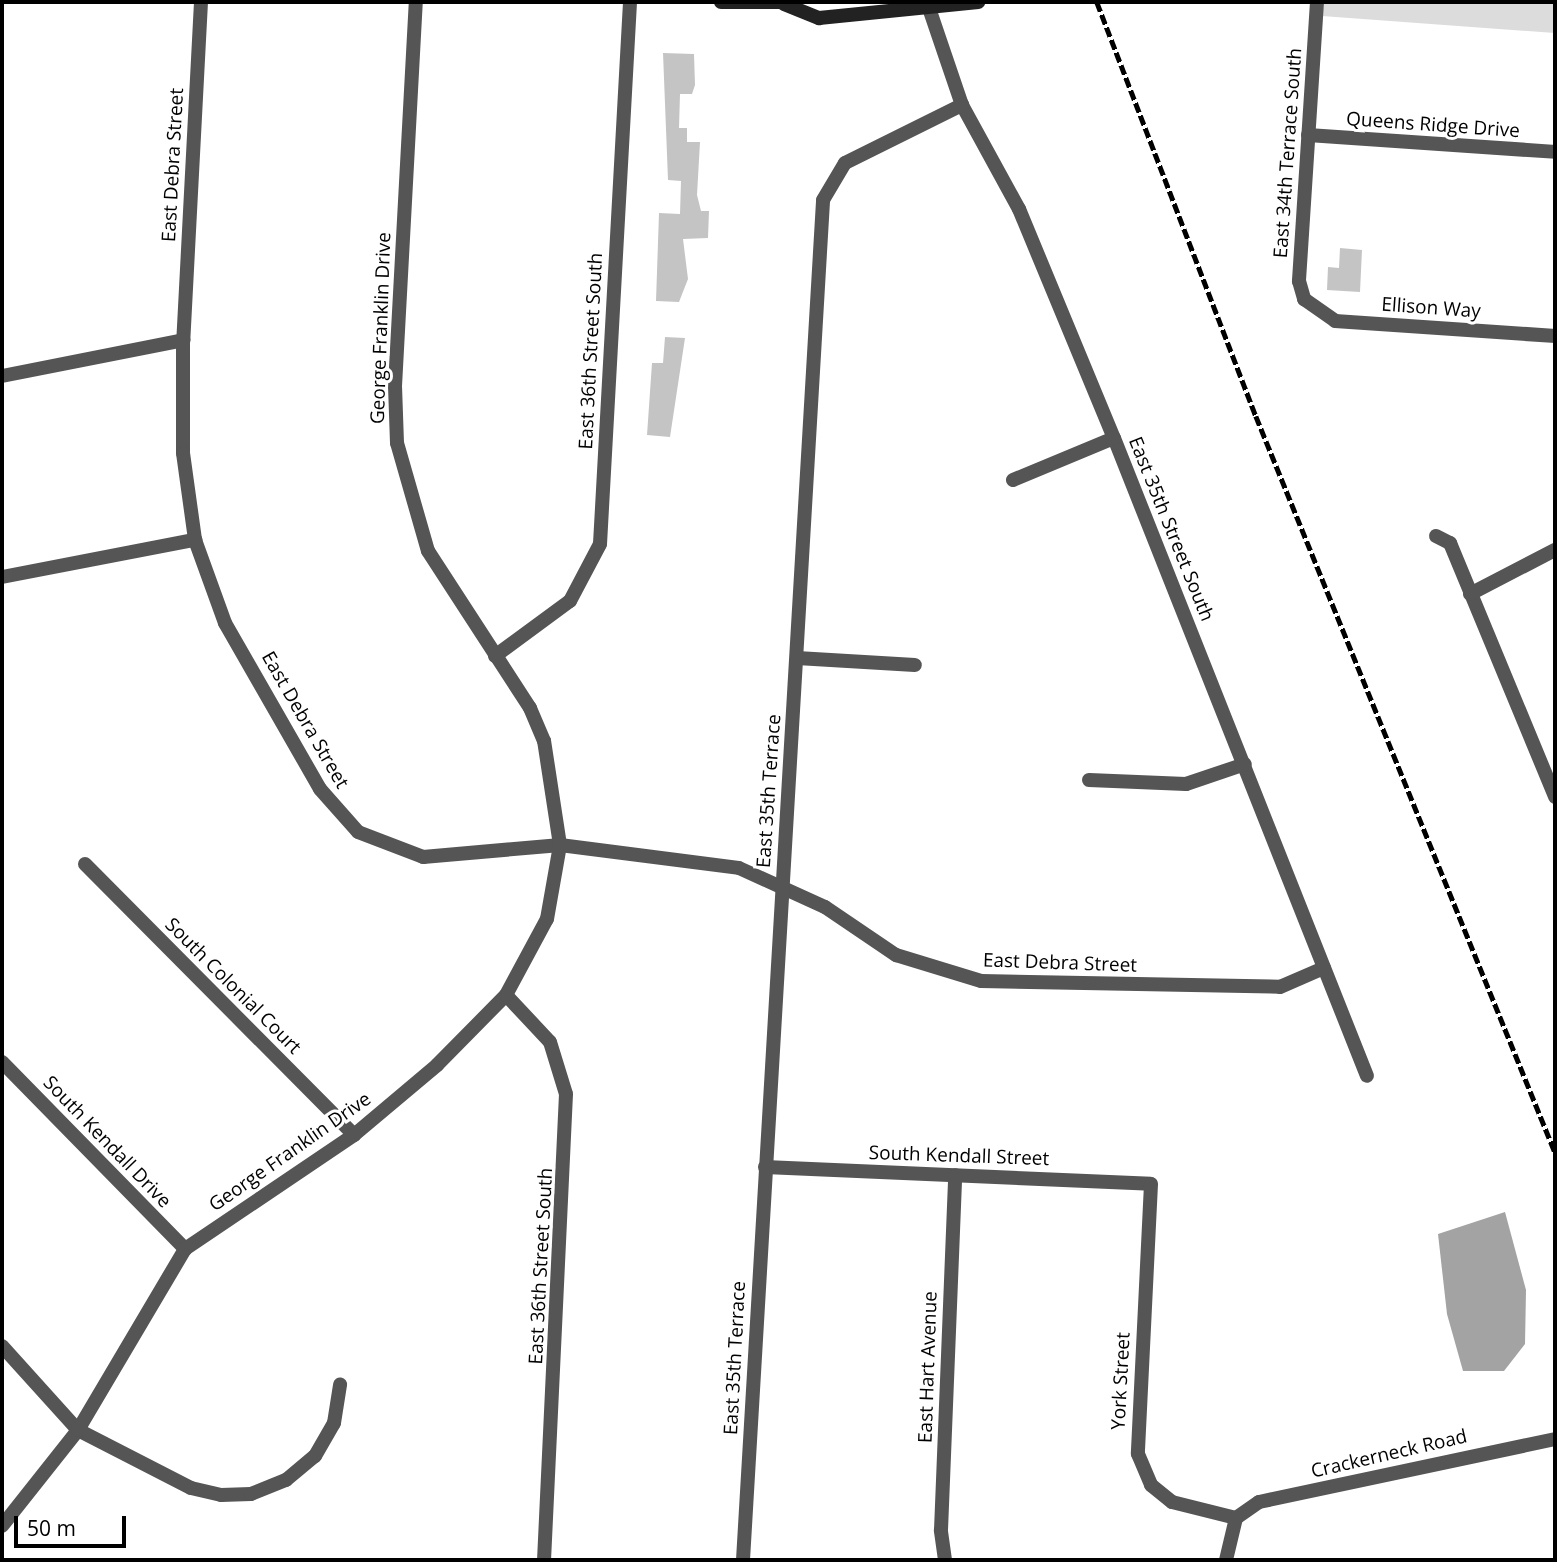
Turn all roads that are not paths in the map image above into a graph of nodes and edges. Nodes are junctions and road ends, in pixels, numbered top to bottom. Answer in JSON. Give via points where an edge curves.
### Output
{"nodes":[{"id":1,"x":201,"y":2,"type":"edge"},
{"id":2,"x":416,"y":2,"type":"edge"},
{"id":3,"x":630,"y":2,"type":"edge"},
{"id":4,"x":721,"y":2,"type":"edge"},
{"id":5,"x":978,"y":2,"type":"edge"},
{"id":6,"x":1317,"y":2,"type":"edge"},
{"id":7,"x":790,"y":3,"type":"edge"},
{"id":8,"x":929,"y":6,"type":"edge"},
{"id":9,"x":962,"y":105,"type":"junction"},
{"id":10,"x":1308,"y":135,"type":"junction"},
{"id":11,"x":1555,"y":152,"type":"edge"},
{"id":12,"x":1309,"y":305,"type":"joint"},
{"id":13,"x":1555,"y":337,"type":"edge"},
{"id":14,"x":183,"y":340,"type":"junction"},
{"id":15,"x":2,"y":376,"type":"edge"},
{"id":16,"x":1114,"y":438,"type":"junction"},
{"id":17,"x":1013,"y":480,"type":"dead end"},
{"id":18,"x":1436,"y":536,"type":"dead end"},
{"id":19,"x":195,"y":540,"type":"junction"},
{"id":20,"x":1555,"y":550,"type":"edge"},
{"id":21,"x":2,"y":577,"type":"edge"},
{"id":22,"x":1470,"y":594,"type":"junction"},
{"id":23,"x":495,"y":656,"type":"junction"},
{"id":24,"x":797,"y":658,"type":"junction"},
{"id":25,"x":915,"y":665,"type":"dead end"},
{"id":26,"x":1245,"y":764,"type":"junction"},
{"id":27,"x":1089,"y":780,"type":"dead end"},
{"id":28,"x":1555,"y":797,"type":"edge"},
{"id":29,"x":560,"y":845,"type":"junction"},
{"id":30,"x":85,"y":864,"type":"dead end"},
{"id":31,"x":782,"y":886,"type":"junction"},
{"id":32,"x":1324,"y":968,"type":"junction"},
{"id":33,"x":506,"y":995,"type":"junction"},
{"id":34,"x":2,"y":1062,"type":"edge"},
{"id":35,"x":1367,"y":1076,"type":"dead end"},
{"id":36,"x":354,"y":1135,"type":"junction"},
{"id":37,"x":765,"y":1167,"type":"junction"},
{"id":38,"x":955,"y":1175,"type":"junction"},
{"id":39,"x":1151,"y":1184,"type":"joint"},
{"id":40,"x":185,"y":1249,"type":"junction"},
{"id":41,"x":2,"y":1346,"type":"edge"},
{"id":42,"x":340,"y":1384,"type":"dead end"},
{"id":43,"x":78,"y":1430,"type":"junction"},
{"id":44,"x":1555,"y":1439,"type":"edge"},
{"id":45,"x":1236,"y":1518,"type":"junction"},
{"id":46,"x":2,"y":1526,"type":"edge"},
{"id":47,"x":544,"y":1560,"type":"edge"},
{"id":48,"x":743,"y":1560,"type":"edge"},
{"id":49,"x":946,"y":1560,"type":"edge"},
{"id":50,"x":1226,"y":1560,"type":"edge"}],
"edges":[{"from":1,"to":14,"type":"street","name":"East Debra Street"},
{"from":2,"to":23,"type":"street","name":"George Franklin Drive","via":[[397,443],[428,551]]},
{"from":3,"to":23,"type":"street","name":"East 36th Street South","via":[[600,544],[570,601]]},
{"from":4,"to":7,"type":"main road"},
{"from":5,"to":8,"type":"main road"},
{"from":6,"to":10,"type":"street","name":"East 34th Terrace South"},
{"from":7,"to":8,"type":"main road","via":[[820,18]]},
{"from":8,"to":9,"type":"street","name":"East 35th Street South"},
{"from":9,"to":16,"type":"street","name":"East 35th Street South","via":[[1019,209]]},
{"from":9,"to":24,"type":"street","name":"East 35th Terrace","via":[[845,163],[822,200]]},
{"from":10,"to":11,"type":"street","name":"Queens Ridge Drive"},
{"from":10,"to":12,"type":"street","name":"East 34th Terrace South","via":[[1299,281]]},
{"from":12,"to":13,"type":"street","name":"Ellison Way","via":[[1335,321]]},
{"from":14,"to":15,"type":"street"},
{"from":14,"to":19,"type":"street","name":"East Debra Street","via":[[183,453]]},
{"from":16,"to":17,"type":"street"},
{"from":16,"to":26,"type":"street","name":"East 35th Street South"},
{"from":18,"to":22,"type":"street","via":[[1450,543]]},
{"from":19,"to":21,"type":"street"},
{"from":19,"to":29,"type":"street","name":"East Debra Street","via":[[225,623],[320,789],[358,832],[397,851],[441,858]]},
{"from":20,"to":22,"type":"street"},
{"from":22,"to":28,"type":"street"},
{"from":23,"to":29,"type":"street","name":"George Franklin Drive","via":[[544,741]]},
{"from":24,"to":25,"type":"street"},
{"from":24,"to":31,"type":"street","name":"East 35th Terrace"},
{"from":26,"to":27,"type":"street","via":[[1186,784]]},
{"from":26,"to":32,"type":"street","name":"East 35th Street South"},
{"from":29,"to":31,"type":"street","name":"East Debra Street","via":[[739,868]]},
{"from":29,"to":33,"type":"street","name":"George Franklin Drive","via":[[547,919]]},
{"from":30,"to":36,"type":"street","name":"South Colonial Court"},
{"from":31,"to":32,"type":"street","name":"East Debra Street","via":[[896,955],[981,981],[1280,986]]},
{"from":31,"to":37,"type":"street","name":"East 35th Terrace"},
{"from":32,"to":35,"type":"street","name":"East 35th Street South"},
{"from":33,"to":36,"type":"street","name":"George Franklin Drive"},
{"from":33,"to":47,"type":"street","name":"East 36th Street South","via":[[551,1042],[566,1094]]},
{"from":34,"to":40,"type":"street","name":"South Kendall Drive"},
{"from":36,"to":40,"type":"street","name":"George Franklin Drive"},
{"from":37,"to":38,"type":"street","name":"South Kendall Street"},
{"from":37,"to":48,"type":"street","name":"East 35th Terrace"},
{"from":38,"to":39,"type":"street","name":"South Kendall Street"},
{"from":38,"to":49,"type":"street","name":"East Hart Avenue","via":[[941,1530]]},
{"from":39,"to":45,"type":"street","name":"York Street","via":[[1138,1454],[1152,1485],[1172,1502]]},
{"from":40,"to":43,"type":"street","name":"George Franklin Drive"},
{"from":41,"to":43,"type":"street"},
{"from":42,"to":43,"type":"street","via":[[334,1423],[315,1456],[286,1480],[251,1494],[191,1488]]},
{"from":43,"to":46,"type":"street","name":"George Franklin Drive"},
{"from":44,"to":45,"type":"street","name":"Crackerneck Road","via":[[1259,1502]]},
{"from":45,"to":50,"type":"street"}]}
